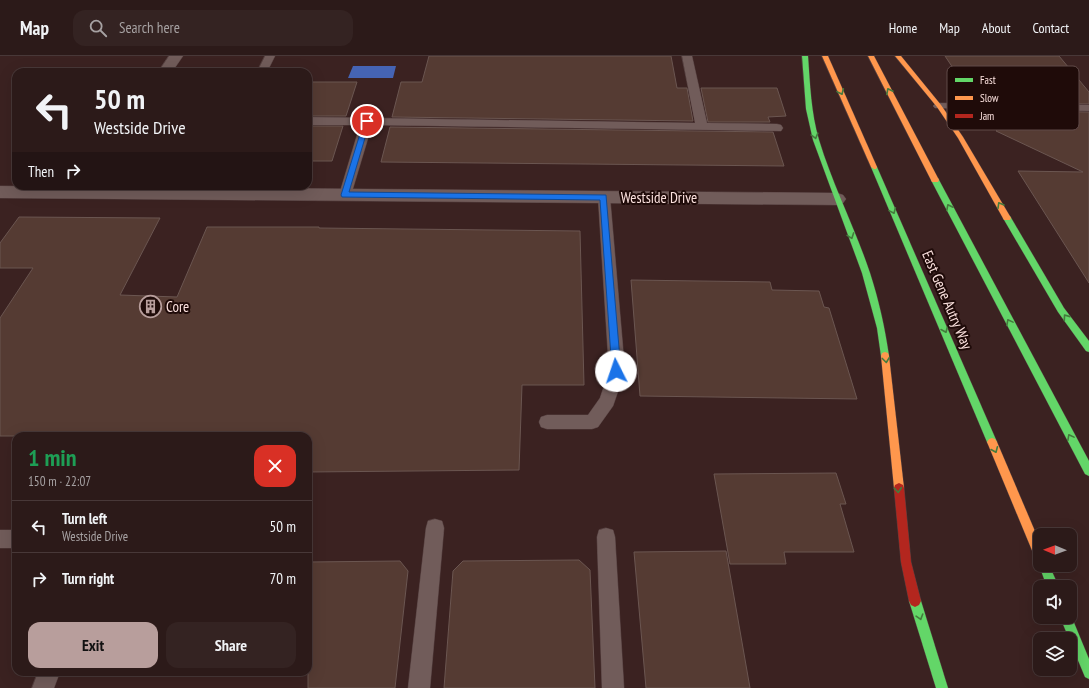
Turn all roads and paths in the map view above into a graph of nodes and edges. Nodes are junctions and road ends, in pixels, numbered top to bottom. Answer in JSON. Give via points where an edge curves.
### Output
{"nodes":[{"id":1,"x":176,"y":56,"type":"edge"},
{"id":2,"x":270,"y":56,"type":"edge"},
{"id":3,"x":687,"y":56,"type":"edge"},
{"id":4,"x":805,"y":56,"type":"edge"},
{"id":5,"x":825,"y":56,"type":"edge"},
{"id":6,"x":871,"y":56,"type":"edge"},
{"id":7,"x":898,"y":56,"type":"edge"},
{"id":8,"x":168,"y":68,"type":"edge"},
{"id":9,"x":264,"y":68,"type":"edge"},
{"id":10,"x":939,"y":106,"type":"junction"},
{"id":11,"x":947,"y":106,"type":"edge"},
{"id":12,"x":1079,"y":108,"type":"edge"},
{"id":13,"x":1089,"y":108,"type":"edge"},
{"id":14,"x":947,"y":118,"type":"edge"},
{"id":15,"x":312,"y":121,"type":"edge"},
{"id":16,"x":367,"y":121,"type":"junction"},
{"id":17,"x":702,"y":127,"type":"junction"},
{"id":18,"x":777,"y":128,"type":"dead end"},
{"id":19,"x":955,"y":130,"type":"edge"},
{"id":20,"x":59,"y":190,"type":"edge"},
{"id":21,"x":132,"y":190,"type":"edge"},
{"id":22,"x":0,"y":192,"type":"edge"},
{"id":23,"x":344,"y":195,"type":"junction"},
{"id":24,"x":604,"y":197,"type":"junction"},
{"id":25,"x":838,"y":199,"type":"junction"},
{"id":26,"x":1089,"y":348,"type":"edge"},
{"id":27,"x":547,"y":422,"type":"dead end"},
{"id":28,"x":1089,"y":471,"type":"edge"},
{"id":29,"x":434,"y":528,"type":"dead end"},
{"id":30,"x":606,"y":538,"type":"dead end"},
{"id":31,"x":0,"y":539,"type":"edge"},
{"id":32,"x":12,"y":539,"type":"edge"},
{"id":33,"x":1033,"y":539,"type":"edge"},
{"id":34,"x":1069,"y":624,"type":"edge"},
{"id":35,"x":1089,"y":672,"type":"edge"},
{"id":36,"x":48,"y":676,"type":"edge"},
{"id":37,"x":43,"y":688,"type":"edge"},
{"id":38,"x":418,"y":688,"type":"edge"},
{"id":39,"x":613,"y":688,"type":"edge"},
{"id":40,"x":942,"y":688,"type":"edge"}],
"edges":[{"from":1,"to":8,"type":"street"},
{"from":2,"to":9,"type":"lane"},
{"from":3,"to":17,"type":"lane"},
{"from":4,"to":25,"type":"street","one_way":true,"via":[[810,116]]},
{"from":5,"to":33,"type":"street","name":"East Gene Autry Way","one_way":true,"via":[[936,307]]},
{"from":28,"to":6,"type":"street","one_way":true},
{"from":7,"to":10,"type":"street"},
{"from":10,"to":11,"type":"lane"},
{"from":14,"to":10,"type":"street","one_way":true},
{"from":12,"to":13,"type":"lane"},
{"from":15,"to":16,"type":"lane"},
{"from":16,"to":17,"type":"lane"},
{"from":16,"to":23,"type":"lane"},
{"from":17,"to":18,"type":"lane"},
{"from":26,"to":19,"type":"street","one_way":true,"via":[[1061,310]]},
{"from":20,"to":22,"type":"street","name":"Westside Drive"},
{"from":21,"to":23,"type":"street","name":"Westside Drive"},
{"from":23,"to":24,"type":"street","name":"Westside Drive"},
{"from":24,"to":25,"type":"street","name":"Westside Drive"},
{"from":24,"to":27,"type":"lane","via":[[616,371],[608,401],[592,422]]},
{"from":25,"to":40,"type":"street","one_way":true,"via":[[875,300],[883,332],[906,562]]},
{"from":29,"to":38,"type":"lane"},
{"from":30,"to":39,"type":"lane"},
{"from":31,"to":32,"type":"lane"},
{"from":34,"to":35,"type":"street"},
{"from":36,"to":37,"type":"lane"}]}
